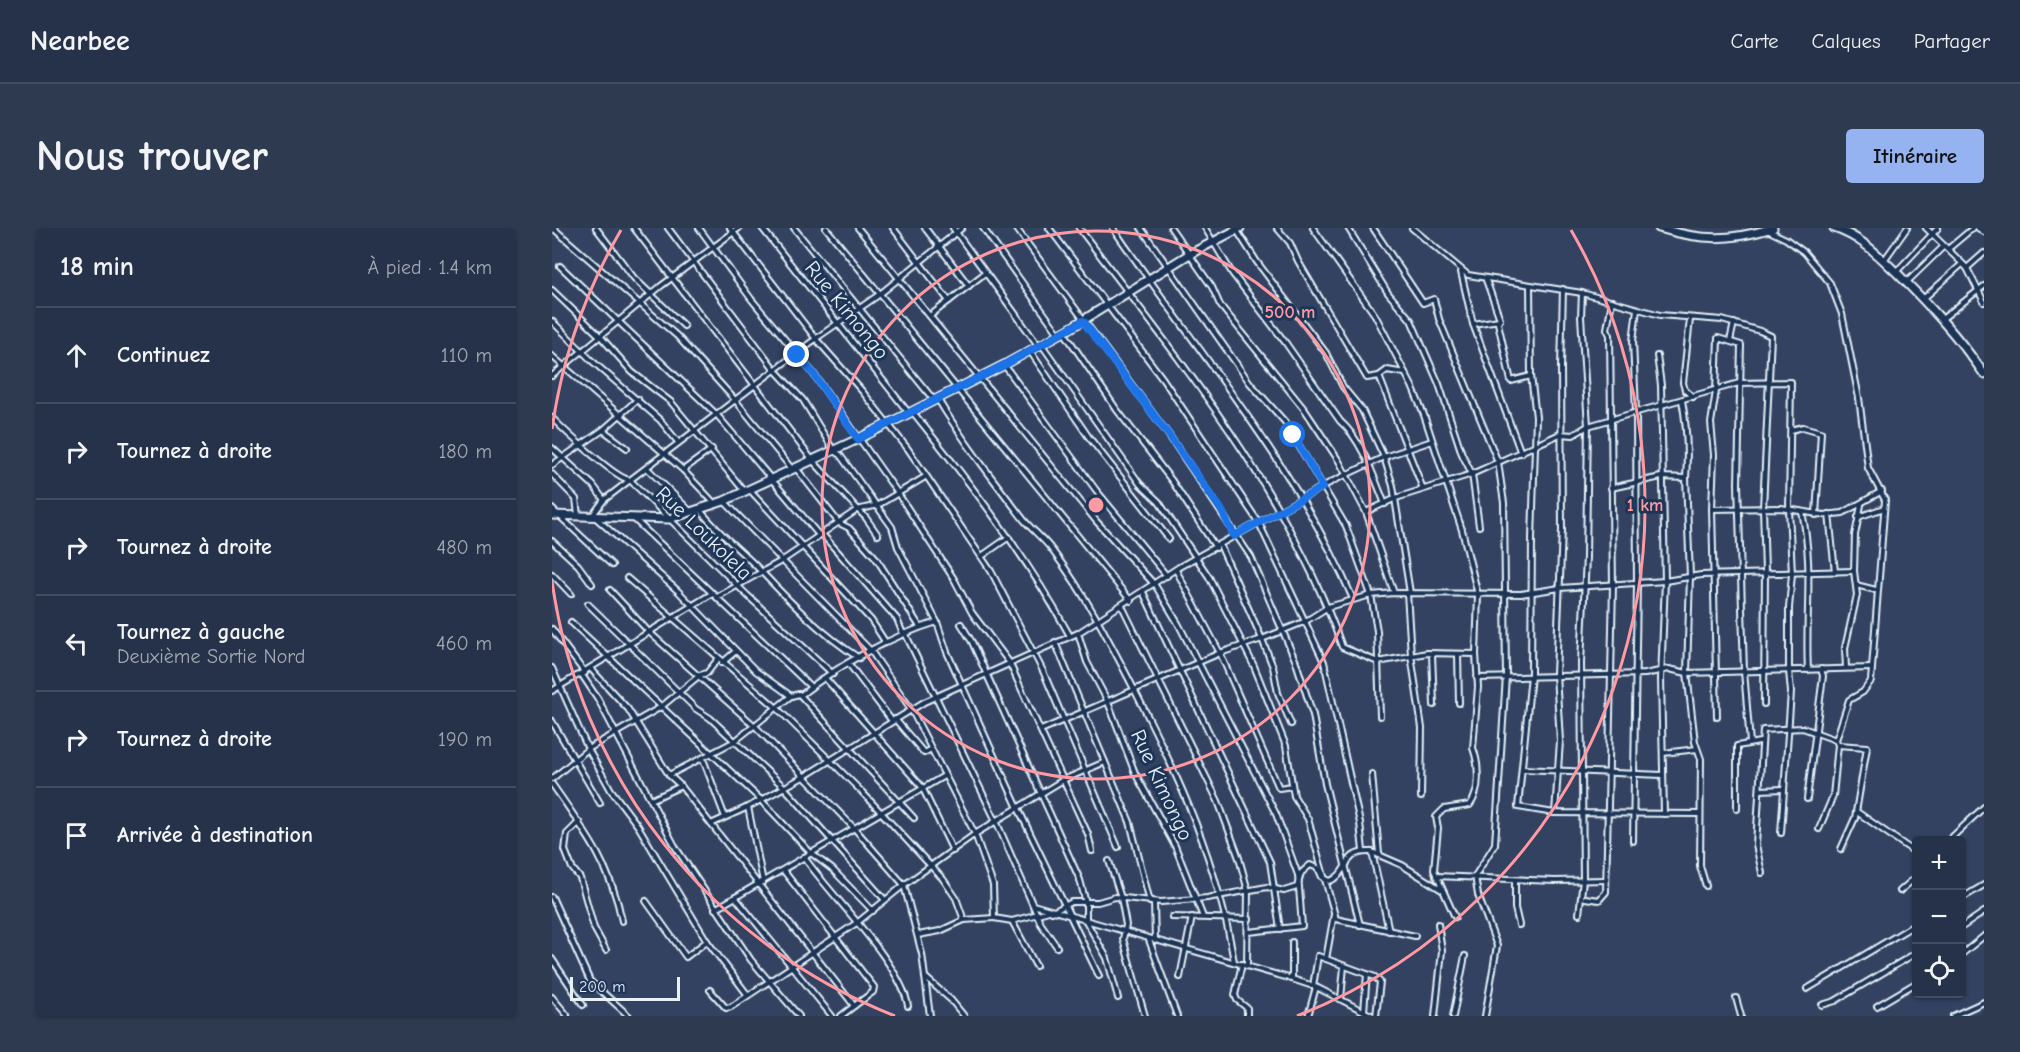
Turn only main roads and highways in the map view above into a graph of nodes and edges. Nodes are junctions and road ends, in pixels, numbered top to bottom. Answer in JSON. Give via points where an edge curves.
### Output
{"nodes":[{"id":1,"x":1659,"y":228,"type":"edge"},
{"id":2,"x":1834,"y":228,"type":"edge"},
{"id":3,"x":1237,"y":229,"type":"edge"},
{"id":4,"x":1770,"y":229,"type":"edge"},
{"id":5,"x":1984,"y":374,"type":"edge"},
{"id":6,"x":554,"y":513,"type":"edge"}],
"edges":[{"from":1,"to":4,"type":"main road","via":[[1687,237],[1719,239]]},
{"from":2,"to":5,"type":"main road","via":[[1865,243],[1885,259],[1942,319]]},
{"from":3,"to":6,"type":"main road","via":[[1004,365],[834,451],[716,505],[669,519]]}]}
